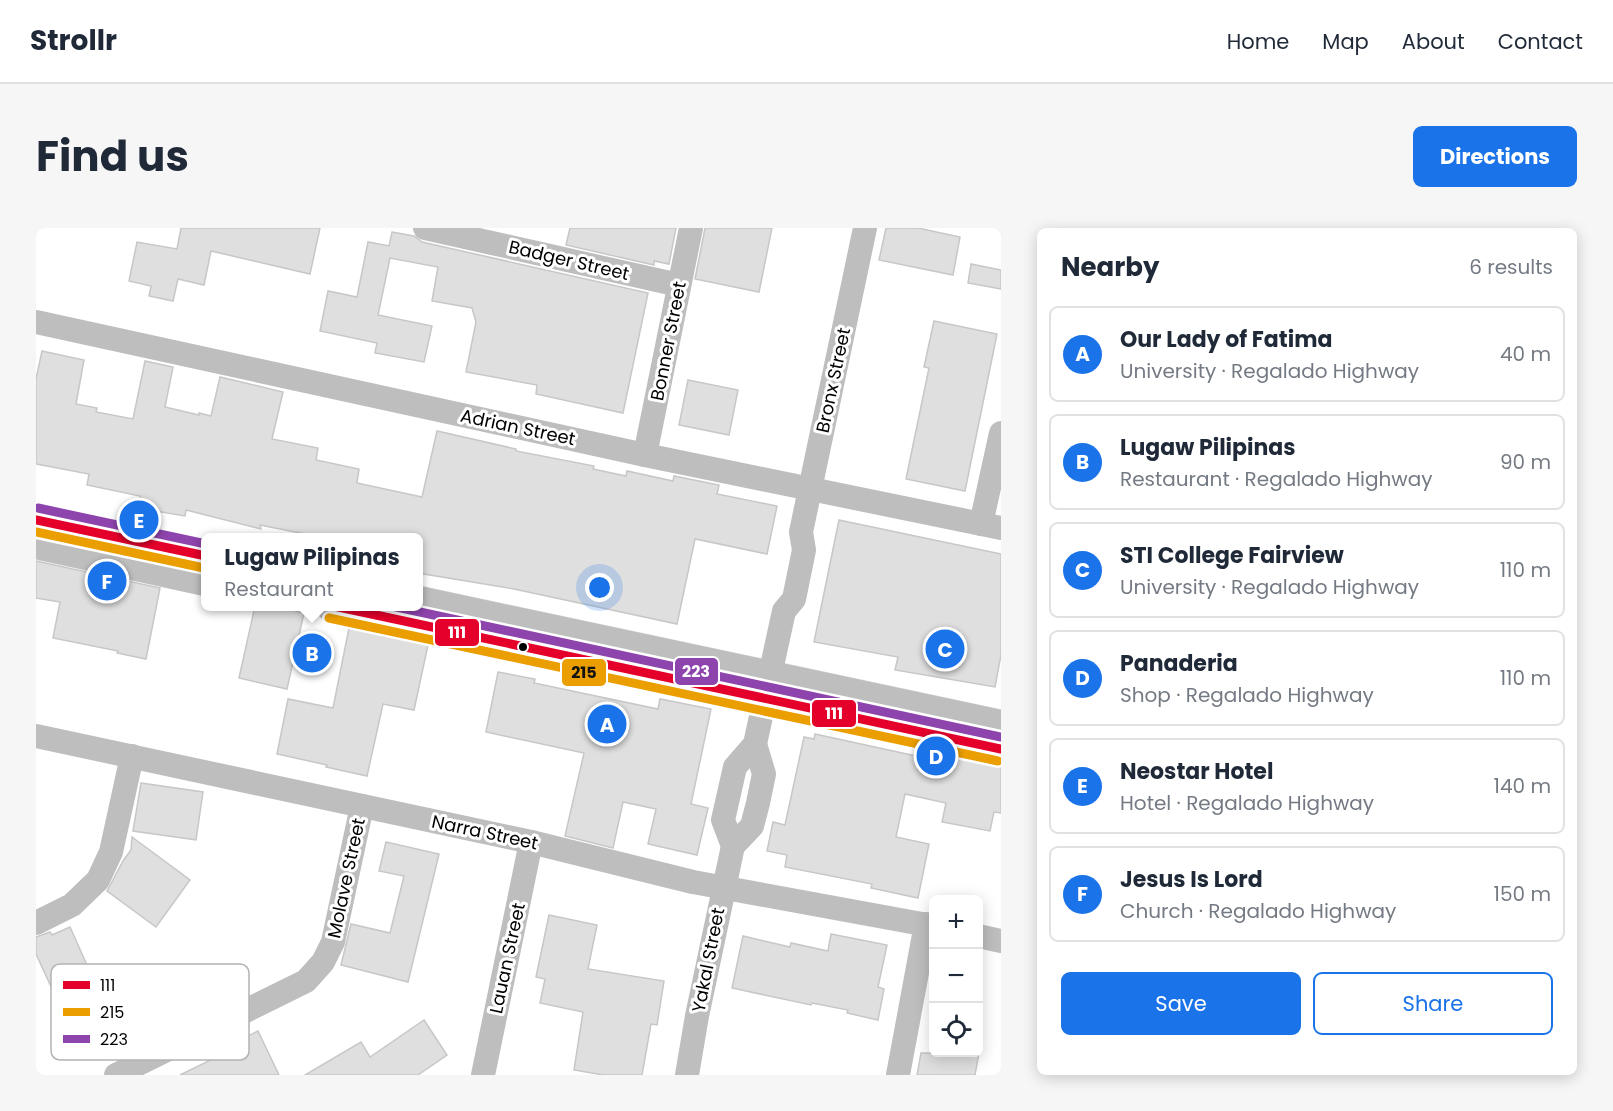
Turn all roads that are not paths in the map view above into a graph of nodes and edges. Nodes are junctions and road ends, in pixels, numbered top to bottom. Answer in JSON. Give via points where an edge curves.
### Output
{"nodes":[{"id":1,"x":425,"y":228,"type":"edge"},
{"id":2,"x":691,"y":228,"type":"edge"},
{"id":3,"x":865,"y":228,"type":"edge"},
{"id":4,"x":679,"y":285,"type":"junction"},
{"id":5,"x":36,"y":322,"type":"edge"},
{"id":6,"x":1001,"y":434,"type":"edge"},
{"id":7,"x":645,"y":455,"type":"junction"},
{"id":8,"x":810,"y":490,"type":"junction"},
{"id":9,"x":36,"y":520,"type":"edge"},
{"id":10,"x":991,"y":526,"type":"edge"},
{"id":11,"x":36,"y":543,"type":"edge"},
{"id":12,"x":201,"y":555,"type":"edge"},
{"id":13,"x":201,"y":578,"type":"edge"},
{"id":14,"x":423,"y":603,"type":"edge"},
{"id":15,"x":359,"y":611,"type":"edge"},
{"id":16,"x":768,"y":688,"type":"junction"},
{"id":17,"x":1001,"y":726,"type":"edge"},
{"id":18,"x":36,"y":736,"type":"edge"},
{"id":19,"x":1001,"y":749,"type":"edge"},
{"id":20,"x":132,"y":756,"type":"junction"},
{"id":21,"x":362,"y":806,"type":"junction"},
{"id":22,"x":531,"y":842,"type":"junction"},
{"id":23,"x":723,"y":887,"type":"junction"},
{"id":24,"x":36,"y":922,"type":"edge"},
{"id":25,"x":929,"y":925,"type":"edge"},
{"id":26,"x":929,"y":930,"type":"edge"},
{"id":27,"x":983,"y":937,"type":"edge"},
{"id":28,"x":1001,"y":940,"type":"edge"},
{"id":29,"x":249,"y":1009,"type":"edge"},
{"id":30,"x":146,"y":1060,"type":"edge"},
{"id":31,"x":116,"y":1075,"type":"edge"},
{"id":32,"x":483,"y":1075,"type":"edge"},
{"id":33,"x":687,"y":1075,"type":"edge"},
{"id":34,"x":898,"y":1075,"type":"edge"}],
"edges":[{"from":1,"to":4,"type":"street","name":"Badger Street"},
{"from":2,"to":4,"type":"street","name":"Bonner Street"},
{"from":3,"to":8,"type":"street","name":"Bronx Street"},
{"from":4,"to":7,"type":"street","name":"Bonner Street"},
{"from":5,"to":7,"type":"street","name":"Adrian Street"},
{"from":6,"to":10,"type":"street"},
{"from":7,"to":8,"type":"street","name":"Adrian Street"},
{"from":8,"to":10,"type":"street","name":"Adrian Street"},
{"from":8,"to":16,"type":"street","name":"Bronx Street","via":[[794,599],[784,611]]},
{"from":9,"to":12,"type":"main road"},
{"from":11,"to":13,"type":"main road"},
{"from":14,"to":16,"type":"main road"},
{"from":15,"to":16,"type":"main road"},
{"from":16,"to":17,"type":"main road"},
{"from":16,"to":19,"type":"main road"},
{"from":16,"to":23,"type":"street","name":"Yakal Street","via":[[755,744],[735,767],[723,820],[733,846]]},
{"from":18,"to":20,"type":"street","name":"Narra Street"},
{"from":20,"to":21,"type":"street","name":"Narra Street"},
{"from":20,"to":24,"type":"street","via":[[111,852],[98,880],[72,905]]},
{"from":21,"to":22,"type":"street","name":"Narra Street"},
{"from":21,"to":29,"type":"street","name":"Molave Street","via":[[333,942],[323,962],[306,981]]},
{"from":22,"to":23,"type":"street","name":"Narra Street"},
{"from":22,"to":32,"type":"street","name":"Lauan Street"},
{"from":23,"to":25,"type":"street","name":"Narra Street"},
{"from":23,"to":33,"type":"street","name":"Yakal Street"},
{"from":26,"to":34,"type":"street"},
{"from":27,"to":28,"type":"street"},
{"from":30,"to":31,"type":"street","name":"Molave Street"}]}
